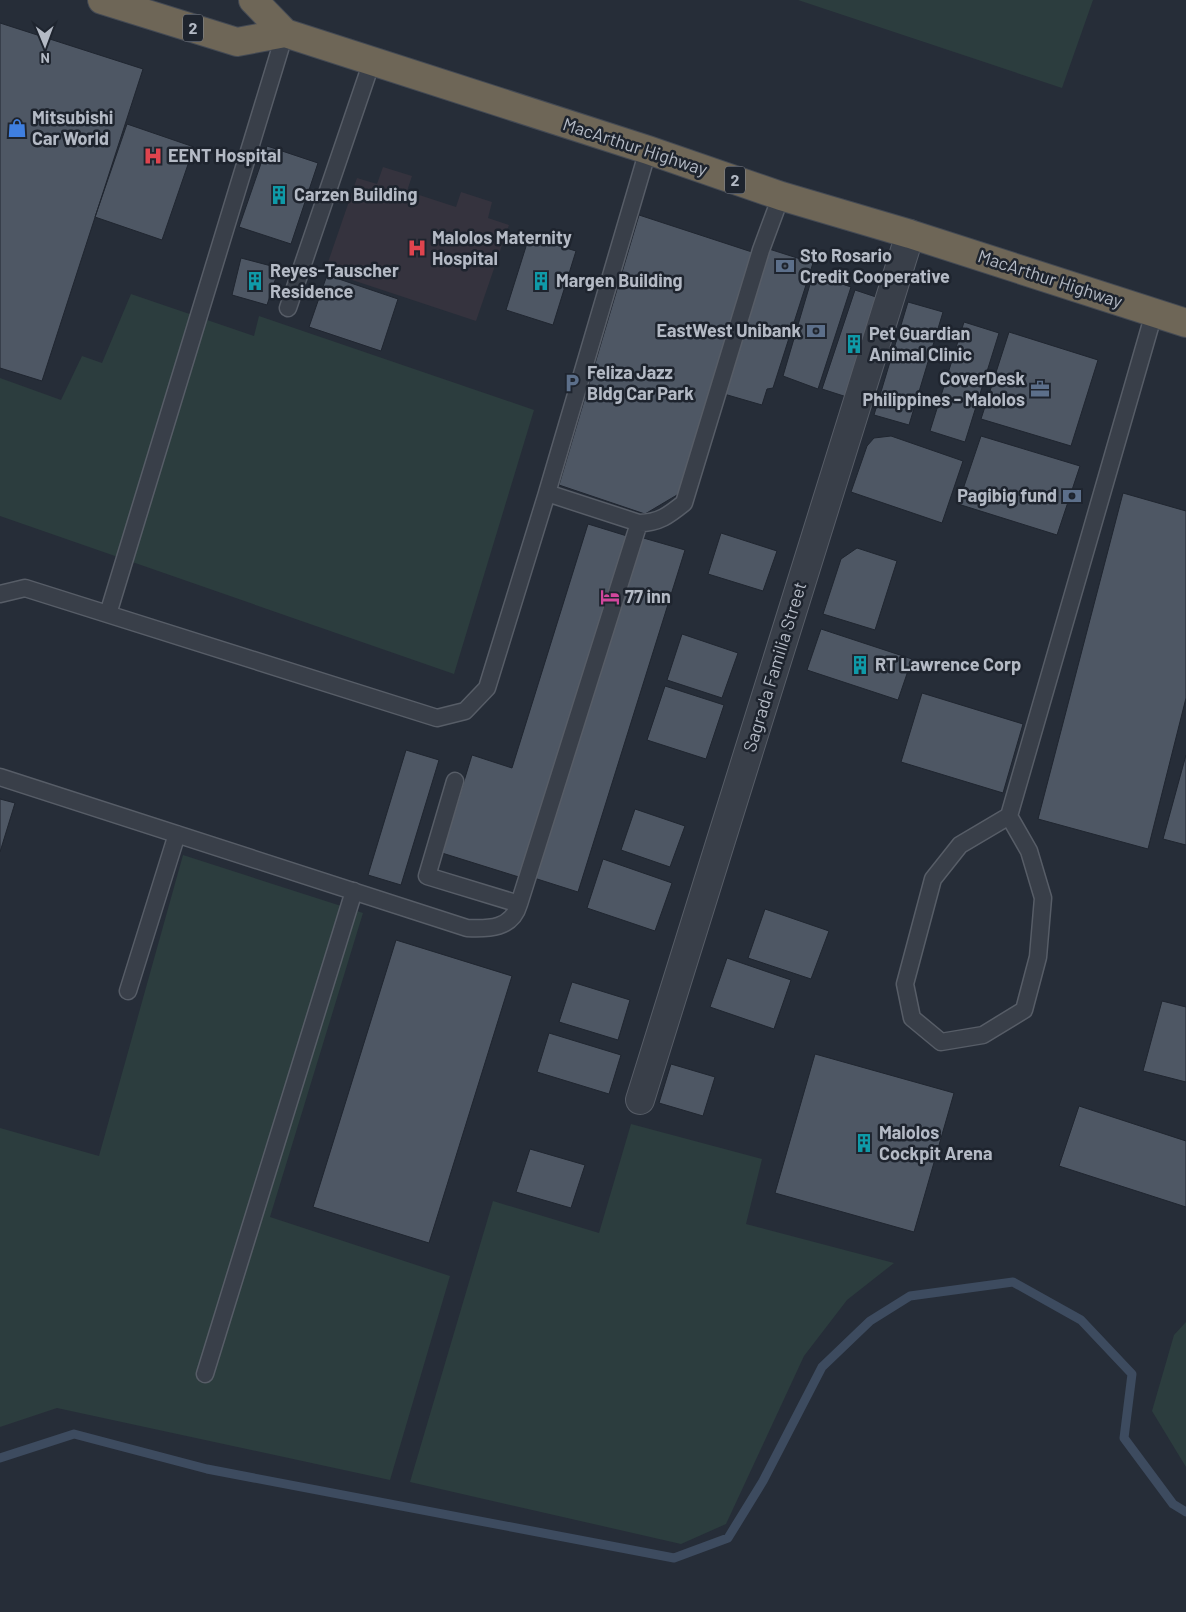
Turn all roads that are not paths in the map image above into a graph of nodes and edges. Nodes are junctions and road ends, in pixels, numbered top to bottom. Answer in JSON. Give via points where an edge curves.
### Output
{"nodes":[{"id":1,"x":102,"y":0,"type":"edge"},
{"id":2,"x":253,"y":0,"type":"edge"},
{"id":3,"x":285,"y":34,"type":"junction"},
{"id":4,"x":372,"y":62,"type":"junction"},
{"id":5,"x":648,"y":150,"type":"junction"},
{"id":6,"x":781,"y":196,"type":"junction"},
{"id":7,"x":910,"y":234,"type":"junction"},
{"id":8,"x":288,"y":308,"type":"dead end"},
{"id":9,"x":1154,"y":313,"type":"junction"},
{"id":10,"x":1186,"y":323,"type":"edge"},
{"id":11,"x":547,"y":492,"type":"junction"},
{"id":12,"x":639,"y":523,"type":"junction"},
{"id":13,"x":0,"y":594,"type":"edge"},
{"id":14,"x":108,"y":614,"type":"junction"},
{"id":15,"x":0,"y":777,"type":"edge"},
{"id":16,"x":455,"y":781,"type":"dead end"},
{"id":17,"x":1009,"y":816,"type":"junction"},
{"id":18,"x":177,"y":834,"type":"junction"},
{"id":19,"x":354,"y":891,"type":"junction"},
{"id":20,"x":519,"y":904,"type":"junction"},
{"id":21,"x":128,"y":991,"type":"dead end"},
{"id":22,"x":640,"y":1100,"type":"dead end"},
{"id":23,"x":204,"y":1374,"type":"dead end"}],
"edges":[{"from":1,"to":3,"type":"highway","name":"MacArthur Highway","number":"2","via":[[237,42]]},
{"from":2,"to":3,"type":"highway","name":"MacArthur Highway","number":"2"},
{"from":3,"to":4,"type":"highway","name":"MacArthur Highway","number":"2"},
{"from":3,"to":14,"type":"lane"},
{"from":4,"to":5,"type":"highway","name":"MacArthur Highway","number":"2"},
{"from":4,"to":8,"type":"lane"},
{"from":5,"to":6,"type":"highway","name":"MacArthur Highway","number":"2"},
{"from":5,"to":11,"type":"lane"},
{"from":6,"to":7,"type":"highway","name":"MacArthur Highway","number":"2"},
{"from":6,"to":12,"type":"lane","via":[[684,503],[653,523]]},
{"from":7,"to":9,"type":"highway","name":"MacArthur Highway","number":"2"},
{"from":7,"to":22,"type":"street","name":"Sagrada Familia Street"},
{"from":9,"to":10,"type":"highway","name":"MacArthur Highway","number":"2"},
{"from":9,"to":17,"type":"lane"},
{"from":11,"to":12,"type":"lane"},
{"from":11,"to":14,"type":"lane","via":[[487,688],[465,711],[437,718]]},
{"from":12,"to":20,"type":"lane"},
{"from":13,"to":14,"type":"lane","via":[[25,588]]},
{"from":15,"to":18,"type":"lane"},
{"from":16,"to":20,"type":"lane","via":[[427,876]]},
{"from":17,"to":17,"type":"lane","via":[[960,845],[933,879],[905,984],[912,1018],[941,1042],[983,1035],[1024,1010],[1038,957],[1043,898],[1028,851]]},
{"from":18,"to":19,"type":"lane"},
{"from":18,"to":21,"type":"lane"},
{"from":19,"to":20,"type":"lane","via":[[467,928],[491,929],[508,922],[516,914]]},
{"from":19,"to":23,"type":"lane"}]}
